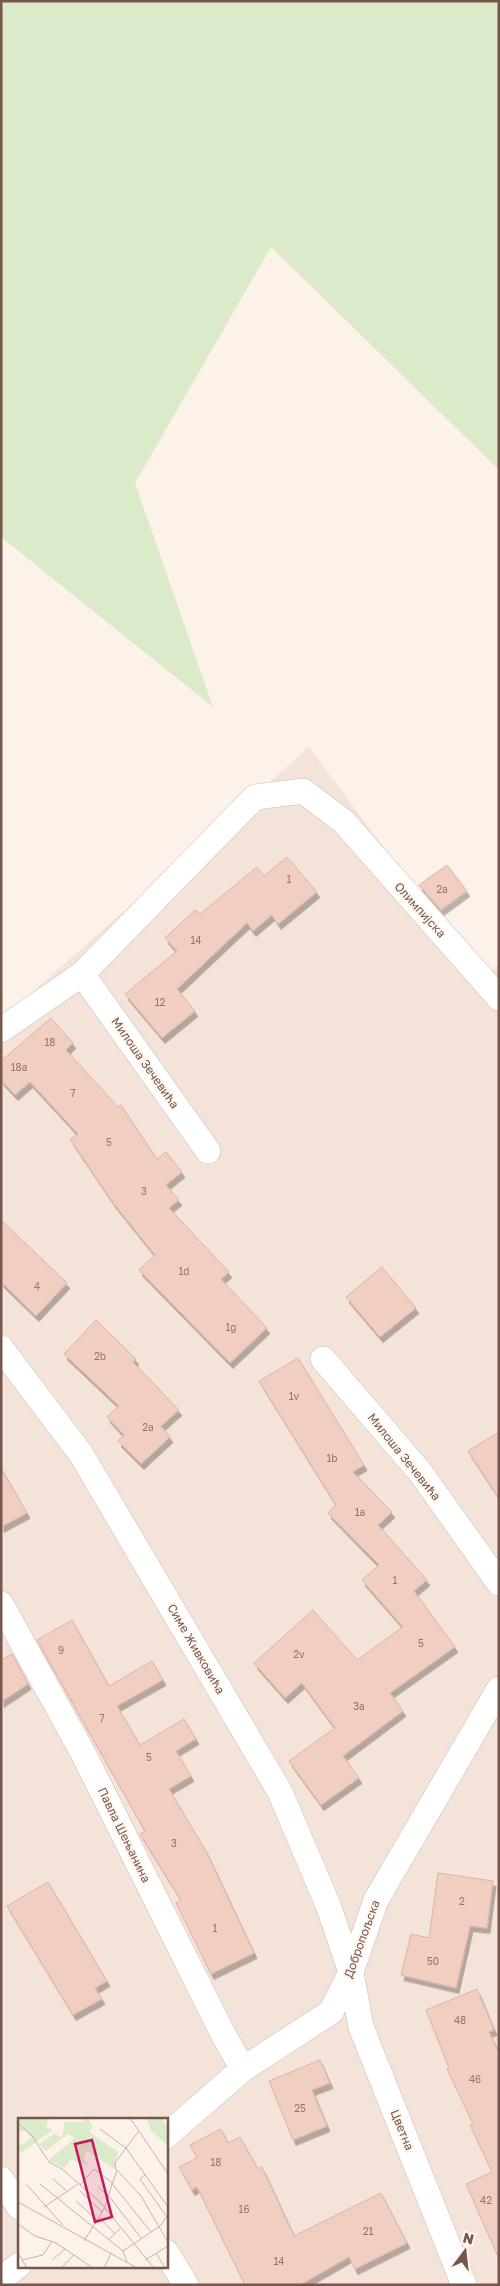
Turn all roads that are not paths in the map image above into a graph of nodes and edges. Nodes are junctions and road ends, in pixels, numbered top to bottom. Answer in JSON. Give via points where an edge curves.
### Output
{"nodes":[{"id":1,"x":82,"y":974,"type":"junction"},
{"id":2,"x":499,"y":998,"type":"edge"},
{"id":3,"x":1,"y":1030,"type":"edge"},
{"id":4,"x":208,"y":1151,"type":"dead end"},
{"id":5,"x":1,"y":1348,"type":"edge"},
{"id":6,"x":322,"y":1359,"type":"dead end"},
{"id":7,"x":499,"y":1583,"type":"edge"},
{"id":8,"x":1,"y":1604,"type":"edge"},
{"id":9,"x":499,"y":1689,"type":"edge"},
{"id":10,"x":351,"y":1972,"type":"junction"},
{"id":11,"x":243,"y":2069,"type":"junction"},
{"id":12,"x":168,"y":2134,"type":"edge"},
{"id":13,"x":1,"y":2179,"type":"edge"},
{"id":14,"x":18,"y":2205,"type":"edge"},
{"id":15,"x":168,"y":2255,"type":"edge"},
{"id":16,"x":18,"y":2266,"type":"edge"},
{"id":17,"x":1,"y":2279,"type":"edge"},
{"id":18,"x":186,"y":2285,"type":"edge"},
{"id":19,"x":464,"y":2285,"type":"edge"}],
"edges":[{"from":1,"to":2,"type":"street","name":"Олимпијска","via":[[255,797],[303,791],[343,821]]},
{"from":1,"to":3,"type":"street","name":"Олимпијска"},
{"from":1,"to":4,"type":"street","name":"Милоша Зечевића"},
{"from":5,"to":10,"type":"street","name":"Симе Живковића","via":[[81,1454],[280,1792],[328,1905]]},
{"from":6,"to":7,"type":"street","name":"Милоша Зечевића","via":[[420,1472]]},
{"from":8,"to":11,"type":"street","name":"Павла Шењанина","via":[[84,1755]]},
{"from":9,"to":10,"type":"street","name":"Добропољска","via":[[376,1900]]},
{"from":10,"to":11,"type":"street","name":"Добропољска","via":[[331,2012]]},
{"from":10,"to":19,"type":"street","name":"Цветна","via":[[361,2027]]},
{"from":11,"to":12,"type":"street","name":"Добропољска"},
{"from":13,"to":14,"type":"street"},
{"from":15,"to":18,"type":"street"},
{"from":16,"to":17,"type":"street"}]}
